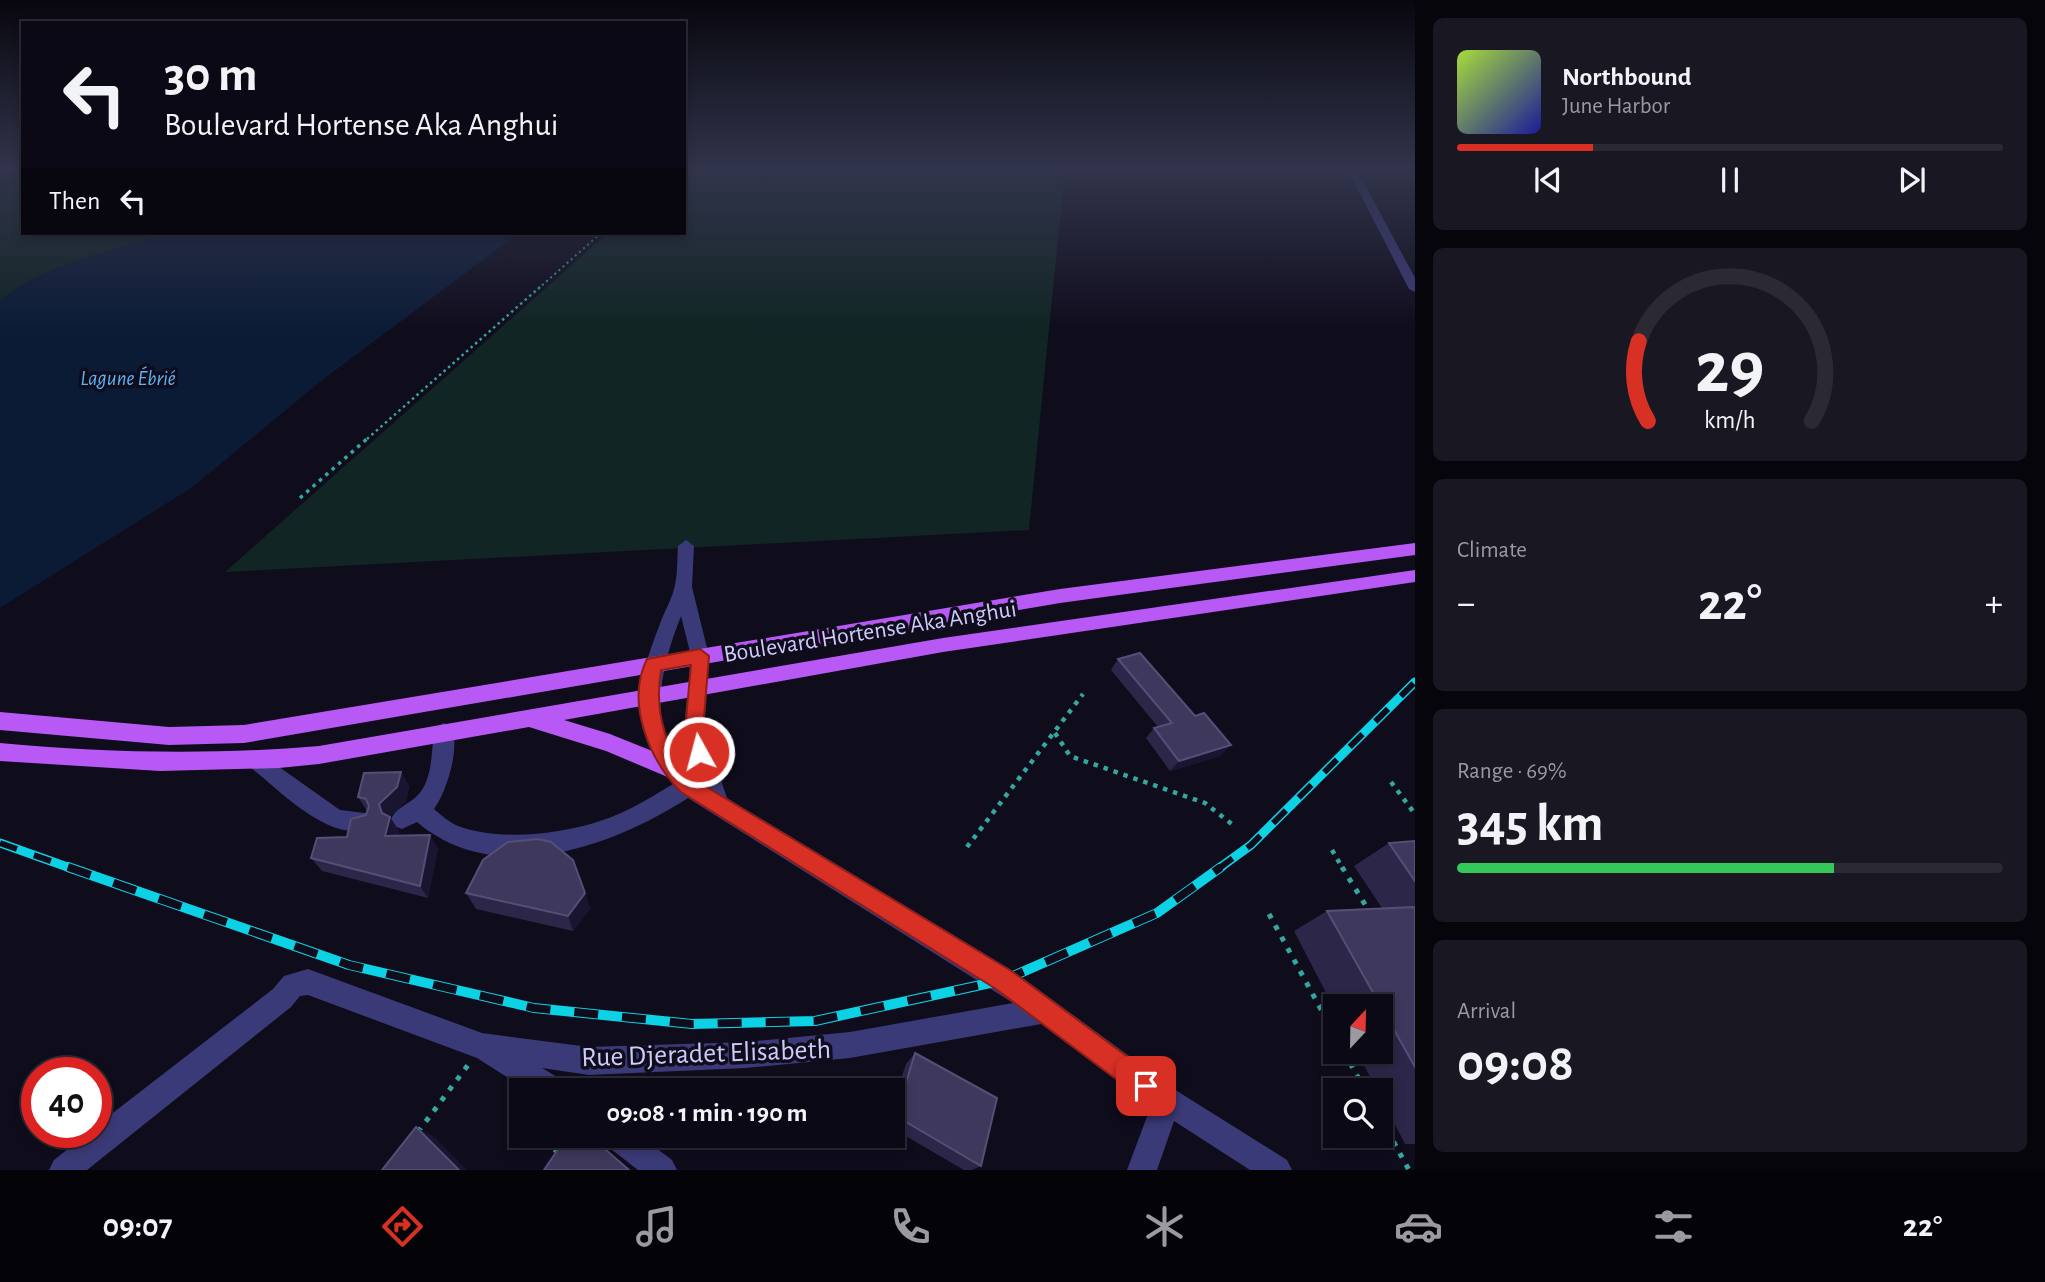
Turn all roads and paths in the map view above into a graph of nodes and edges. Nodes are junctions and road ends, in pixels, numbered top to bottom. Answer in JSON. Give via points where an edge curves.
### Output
{"nodes":[{"id":1,"x":1380,"y":223,"type":"edge"},
{"id":2,"x":599,"y":235,"type":"edge"},
{"id":3,"x":1415,"y":289,"type":"edge"},
{"id":4,"x":300,"y":498,"type":"dead end"},
{"id":5,"x":686,"y":546,"type":"dead end"},
{"id":6,"x":1415,"y":548,"type":"edge"},
{"id":7,"x":1415,"y":576,"type":"edge"},
{"id":8,"x":683,"y":587,"type":"junction"},
{"id":9,"x":700,"y":656,"type":"junction"},
{"id":10,"x":653,"y":664,"type":"junction"},
{"id":11,"x":699,"y":686,"type":"junction"},
{"id":12,"x":1083,"y":694,"type":"dead end"},
{"id":13,"x":648,"y":696,"type":"junction"},
{"id":14,"x":530,"y":719,"type":"junction"},
{"id":15,"x":0,"y":721,"type":"edge"},
{"id":16,"x":444,"y":733,"type":"junction"},
{"id":17,"x":1055,"y":733,"type":"junction"},
{"id":18,"x":0,"y":752,"type":"edge"},
{"id":19,"x":258,"y":761,"type":"junction"},
{"id":20,"x":670,"y":768,"type":"junction"},
{"id":21,"x":1391,"y":782,"type":"dead end"},
{"id":22,"x":688,"y":786,"type":"junction"},
{"id":23,"x":718,"y":805,"type":"junction"},
{"id":24,"x":1415,"y":814,"type":"edge"},
{"id":25,"x":365,"y":821,"type":"edge"},
{"id":26,"x":1233,"y":825,"type":"dead end"},
{"id":27,"x":967,"y":847,"type":"dead end"},
{"id":28,"x":1332,"y":850,"type":"dead end"},
{"id":29,"x":1269,"y":915,"type":"dead end"},
{"id":30,"x":1373,"y":918,"type":"edge"},
{"id":31,"x":1044,"y":1010,"type":"junction"},
{"id":32,"x":1323,"y":1013,"type":"edge"},
{"id":33,"x":482,"y":1046,"type":"junction"},
{"id":34,"x":533,"y":1078,"type":"edge"},
{"id":35,"x":1167,"y":1101,"type":"junction"},
{"id":36,"x":413,"y":1139,"type":"edge"},
{"id":37,"x":1393,"y":1141,"type":"edge"},
{"id":38,"x":558,"y":1148,"type":"edge"},
{"id":39,"x":633,"y":1148,"type":"edge"},
{"id":40,"x":552,"y":1158,"type":"edge"},
{"id":41,"x":80,"y":1165,"type":"edge"},
{"id":42,"x":1269,"y":1165,"type":"edge"},
{"id":43,"x":662,"y":1170,"type":"edge"},
{"id":44,"x":1142,"y":1170,"type":"edge"},
{"id":45,"x":1295,"y":1170,"type":"edge"},
{"id":46,"x":1409,"y":1170,"type":"edge"}],
"edges":[{"from":1,"to":3,"type":"street"},
{"from":2,"to":4,"type":"path"},
{"from":5,"to":8,"type":"street"},
{"from":6,"to":9,"type":"main road","name":"Boulevard Hortense Aka Anghui","via":[[1060,596]]},
{"from":7,"to":11,"type":"main road","name":"Boulevard Hortense Aka Anghui","via":[[1132,615]]},
{"from":8,"to":9,"type":"street"},
{"from":8,"to":10,"type":"street"},
{"from":9,"to":10,"type":"main road","name":"Boulevard Hortense Aka Anghui"},
{"from":9,"to":11,"type":"street"},
{"from":10,"to":13,"type":"street"},
{"from":10,"to":15,"type":"main road","name":"Boulevard Hortense Aka Anghui","via":[[244,734],[169,736]]},
{"from":11,"to":13,"type":"main road","name":"Boulevard Hortense Aka Anghui"},
{"from":11,"to":23,"type":"street","via":[[694,730]]},
{"from":12,"to":17,"type":"path"},
{"from":13,"to":14,"type":"main road","name":"Boulevard Hortense Aka Anghui"},
{"from":13,"to":20,"type":"street","via":[[655,738]]},
{"from":14,"to":16,"type":"main road","name":"Boulevard Hortense Aka Anghui"},
{"from":14,"to":20,"type":"main road","via":[[610,743]]},
{"from":16,"to":19,"type":"main road","name":"Boulevard Hortense Aka Anghui"},
{"from":16,"to":22,"type":"street","via":[[437,788],[411,815],[458,837],[521,845],[579,839],[642,816]]},
{"from":17,"to":26,"type":"path","via":[[1070,756],[1205,803]]},
{"from":17,"to":27,"type":"path"},
{"from":18,"to":19,"type":"main road","name":"Boulevard Hortense Aka Anghui","via":[[169,764]]},
{"from":19,"to":25,"type":"street","via":[[332,817]]},
{"from":20,"to":22,"type":"street"},
{"from":21,"to":24,"type":"path"},
{"from":22,"to":23,"type":"street"},
{"from":23,"to":31,"type":"street","via":[[993,973]]},
{"from":28,"to":30,"type":"path"},
{"from":29,"to":32,"type":"path"},
{"from":31,"to":33,"type":"street","name":"Rue Djeradet Elisabeth","via":[[850,1045],[745,1055],[589,1061]]},
{"from":31,"to":35,"type":"street"},
{"from":33,"to":34,"type":"street"},
{"from":33,"to":36,"type":"path"},
{"from":33,"to":41,"type":"street","name":"Rue Djeradet Elisabeth","via":[[308,982],[293,985]]},
{"from":35,"to":42,"type":"street"},
{"from":35,"to":44,"type":"street"},
{"from":37,"to":46,"type":"path"},
{"from":38,"to":40,"type":"path"},
{"from":39,"to":43,"type":"street"},
{"from":42,"to":45,"type":"street"}]}
